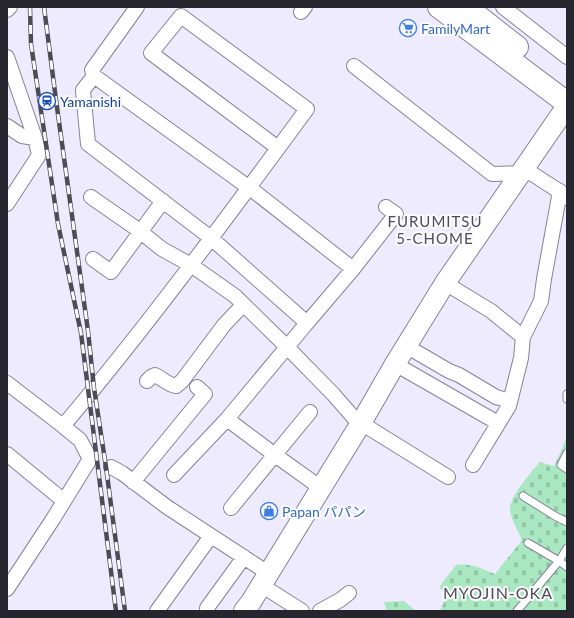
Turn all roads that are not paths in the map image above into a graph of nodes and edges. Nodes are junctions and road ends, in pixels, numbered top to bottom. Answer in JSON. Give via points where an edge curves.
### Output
{"nodes":[{"id":1,"x":10,"y":7,"type":"edge"},
{"id":2,"x":137,"y":7,"type":"edge"},
{"id":3,"x":439,"y":7,"type":"edge"},
{"id":4,"x":466,"y":7,"type":"edge"},
{"id":5,"x":503,"y":7,"type":"edge"},
{"id":6,"x":7,"y":10,"type":"edge"},
{"id":7,"x":7,"y":56,"type":"edge"},
{"id":8,"x":567,"y":57,"type":"edge"},
{"id":9,"x":354,"y":66,"type":"dead end"},
{"id":10,"x":94,"y":76,"type":"junction"},
{"id":11,"x":567,"y":85,"type":"edge"},
{"id":12,"x":565,"y":113,"type":"edge"},
{"id":13,"x":7,"y":126,"type":"edge"},
{"id":14,"x":35,"y":138,"type":"junction"},
{"id":15,"x":278,"y":148,"type":"junction"},
{"id":16,"x":521,"y":174,"type":"junction"},
{"id":17,"x":249,"y":188,"type":"junction"},
{"id":18,"x":565,"y":195,"type":"edge"},
{"id":19,"x":91,"y":197,"type":"dead end"},
{"id":20,"x":162,"y":201,"type":"junction"},
{"id":21,"x":7,"y":204,"type":"edge"},
{"id":22,"x":386,"y":207,"type":"dead end"},
{"id":23,"x":139,"y":232,"type":"junction"},
{"id":24,"x":211,"y":238,"type":"junction"},
{"id":25,"x":93,"y":259,"type":"dead end"},
{"id":26,"x":191,"y":265,"type":"junction"},
{"id":27,"x":353,"y":269,"type":"junction"},
{"id":28,"x":445,"y":283,"type":"junction"},
{"id":29,"x":243,"y":305,"type":"junction"},
{"id":30,"x":307,"y":323,"type":"junction"},
{"id":31,"x":523,"y":336,"type":"junction"},
{"id":32,"x":406,"y":346,"type":"junction"},
{"id":33,"x":287,"y":347,"type":"junction"},
{"id":34,"x":395,"y":364,"type":"junction"},
{"id":35,"x":147,"y":381,"type":"dead end"},
{"id":36,"x":7,"y":383,"type":"edge"},
{"id":37,"x":197,"y":387,"type":"dead end"},
{"id":38,"x":567,"y":394,"type":"edge"},
{"id":39,"x":567,"y":398,"type":"edge"},
{"id":40,"x":510,"y":401,"type":"junction"},
{"id":41,"x":310,"y":412,"type":"dead end"},
{"id":42,"x":227,"y":419,"type":"junction"},
{"id":43,"x":361,"y":423,"type":"junction"},
{"id":44,"x":498,"y":423,"type":"junction"},
{"id":45,"x":63,"y":426,"type":"junction"},
{"id":46,"x":567,"y":453,"type":"edge"},
{"id":47,"x":7,"y":454,"type":"edge"},
{"id":48,"x":275,"y":455,"type":"junction"},
{"id":49,"x":473,"y":465,"type":"dead end"},
{"id":50,"x":110,"y":467,"type":"dead end"},
{"id":51,"x":567,"y":470,"type":"edge"},
{"id":52,"x":174,"y":475,"type":"dead end"},
{"id":53,"x":448,"y":477,"type":"dead end"},
{"id":54,"x":133,"y":482,"type":"junction"},
{"id":55,"x":321,"y":488,"type":"junction"},
{"id":56,"x":523,"y":496,"type":"dead end"},
{"id":57,"x":64,"y":501,"type":"junction"},
{"id":58,"x":231,"y":508,"type":"dead end"},
{"id":59,"x":567,"y":522,"type":"edge"},
{"id":60,"x":211,"y":536,"type":"junction"},
{"id":61,"x":528,"y":543,"type":"dead end"},
{"id":62,"x":567,"y":548,"type":"edge"},
{"id":63,"x":244,"y":557,"type":"junction"},
{"id":64,"x":559,"y":561,"type":"junction"},
{"id":65,"x":567,"y":567,"type":"edge"},
{"id":66,"x":264,"y":579,"type":"junction"},
{"id":67,"x":7,"y":589,"type":"edge"},
{"id":68,"x":349,"y":593,"type":"dead end"},
{"id":69,"x":208,"y":608,"type":"dead end"},
{"id":70,"x":157,"y":611,"type":"edge"},
{"id":71,"x":244,"y":611,"type":"edge"},
{"id":72,"x":302,"y":611,"type":"edge"},
{"id":73,"x":320,"y":611,"type":"edge"},
{"id":74,"x":517,"y":611,"type":"edge"}],
"edges":[{"from":1,"to":6,"type":"street"},
{"from":2,"to":10,"type":"street","via":[[92,70]]},
{"from":3,"to":12,"type":"highway"},
{"from":4,"to":11,"type":"highway"},
{"from":5,"to":8,"type":"street"},
{"from":7,"to":14,"type":"street"},
{"from":9,"to":16,"type":"street","via":[[492,174]]},
{"from":10,"to":17,"type":"street"},
{"from":10,"to":20,"type":"street","via":[[83,90],[88,144]]},
{"from":12,"to":16,"type":"street"},
{"from":13,"to":14,"type":"street","via":[[22,136]]},
{"from":14,"to":21,"type":"street","via":[[39,155]]},
{"from":15,"to":15,"type":"street","via":[[307,109],[181,16],[151,53]]},
{"from":15,"to":17,"type":"street"},
{"from":16,"to":18,"type":"street","via":[[531,173]]},
{"from":16,"to":28,"type":"street"},
{"from":17,"to":24,"type":"street"},
{"from":17,"to":27,"type":"street"},
{"from":18,"to":31,"type":"street","via":[[541,301]]},
{"from":19,"to":23,"type":"street"},
{"from":20,"to":23,"type":"street"},
{"from":20,"to":24,"type":"street"},
{"from":22,"to":27,"type":"street","via":[[396,214]]},
{"from":23,"to":25,"type":"street","via":[[110,272]]},
{"from":23,"to":26,"type":"street","via":[[162,249]]},
{"from":24,"to":26,"type":"street"},
{"from":24,"to":30,"type":"street"},
{"from":26,"to":29,"type":"street","via":[[235,296]]},
{"from":26,"to":45,"type":"street"},
{"from":27,"to":30,"type":"street"},
{"from":28,"to":31,"type":"street","via":[[491,311]]},
{"from":28,"to":32,"type":"street"},
{"from":29,"to":33,"type":"street"},
{"from":29,"to":35,"type":"street","via":[[176,386],[155,375]]},
{"from":30,"to":33,"type":"street"},
{"from":31,"to":40,"type":"street","via":[[521,358]]},
{"from":32,"to":34,"type":"street"},
{"from":32,"to":40,"type":"street","via":[[496,396]]},
{"from":33,"to":42,"type":"street"},
{"from":33,"to":43,"type":"street"},
{"from":34,"to":43,"type":"street"},
{"from":34,"to":44,"type":"street"},
{"from":36,"to":45,"type":"street"},
{"from":37,"to":54,"type":"street","via":[[204,394],[159,441]]},
{"from":38,"to":39,"type":"lane"},
{"from":40,"to":44,"type":"street"},
{"from":41,"to":48,"type":"street"},
{"from":42,"to":48,"type":"street"},
{"from":42,"to":52,"type":"street"},
{"from":43,"to":53,"type":"street"},
{"from":43,"to":55,"type":"street"},
{"from":44,"to":49,"type":"street"},
{"from":45,"to":57,"type":"street","via":[[80,440],[90,459]]},
{"from":46,"to":51,"type":"lane","via":[[561,465]]},
{"from":47,"to":57,"type":"street"},
{"from":48,"to":55,"type":"street"},
{"from":48,"to":58,"type":"street"},
{"from":50,"to":54,"type":"street"},
{"from":54,"to":60,"type":"street"},
{"from":55,"to":66,"type":"street"},
{"from":56,"to":59,"type":"lane"},
{"from":57,"to":67,"type":"street"},
{"from":60,"to":63,"type":"street"},
{"from":60,"to":70,"type":"street"},
{"from":61,"to":64,"type":"lane"},
{"from":62,"to":64,"type":"lane"},
{"from":63,"to":66,"type":"street"},
{"from":63,"to":69,"type":"street"},
{"from":64,"to":65,"type":"lane"},
{"from":64,"to":74,"type":"lane"},
{"from":66,"to":71,"type":"street"},
{"from":66,"to":72,"type":"street"},
{"from":68,"to":73,"type":"street"}]}
